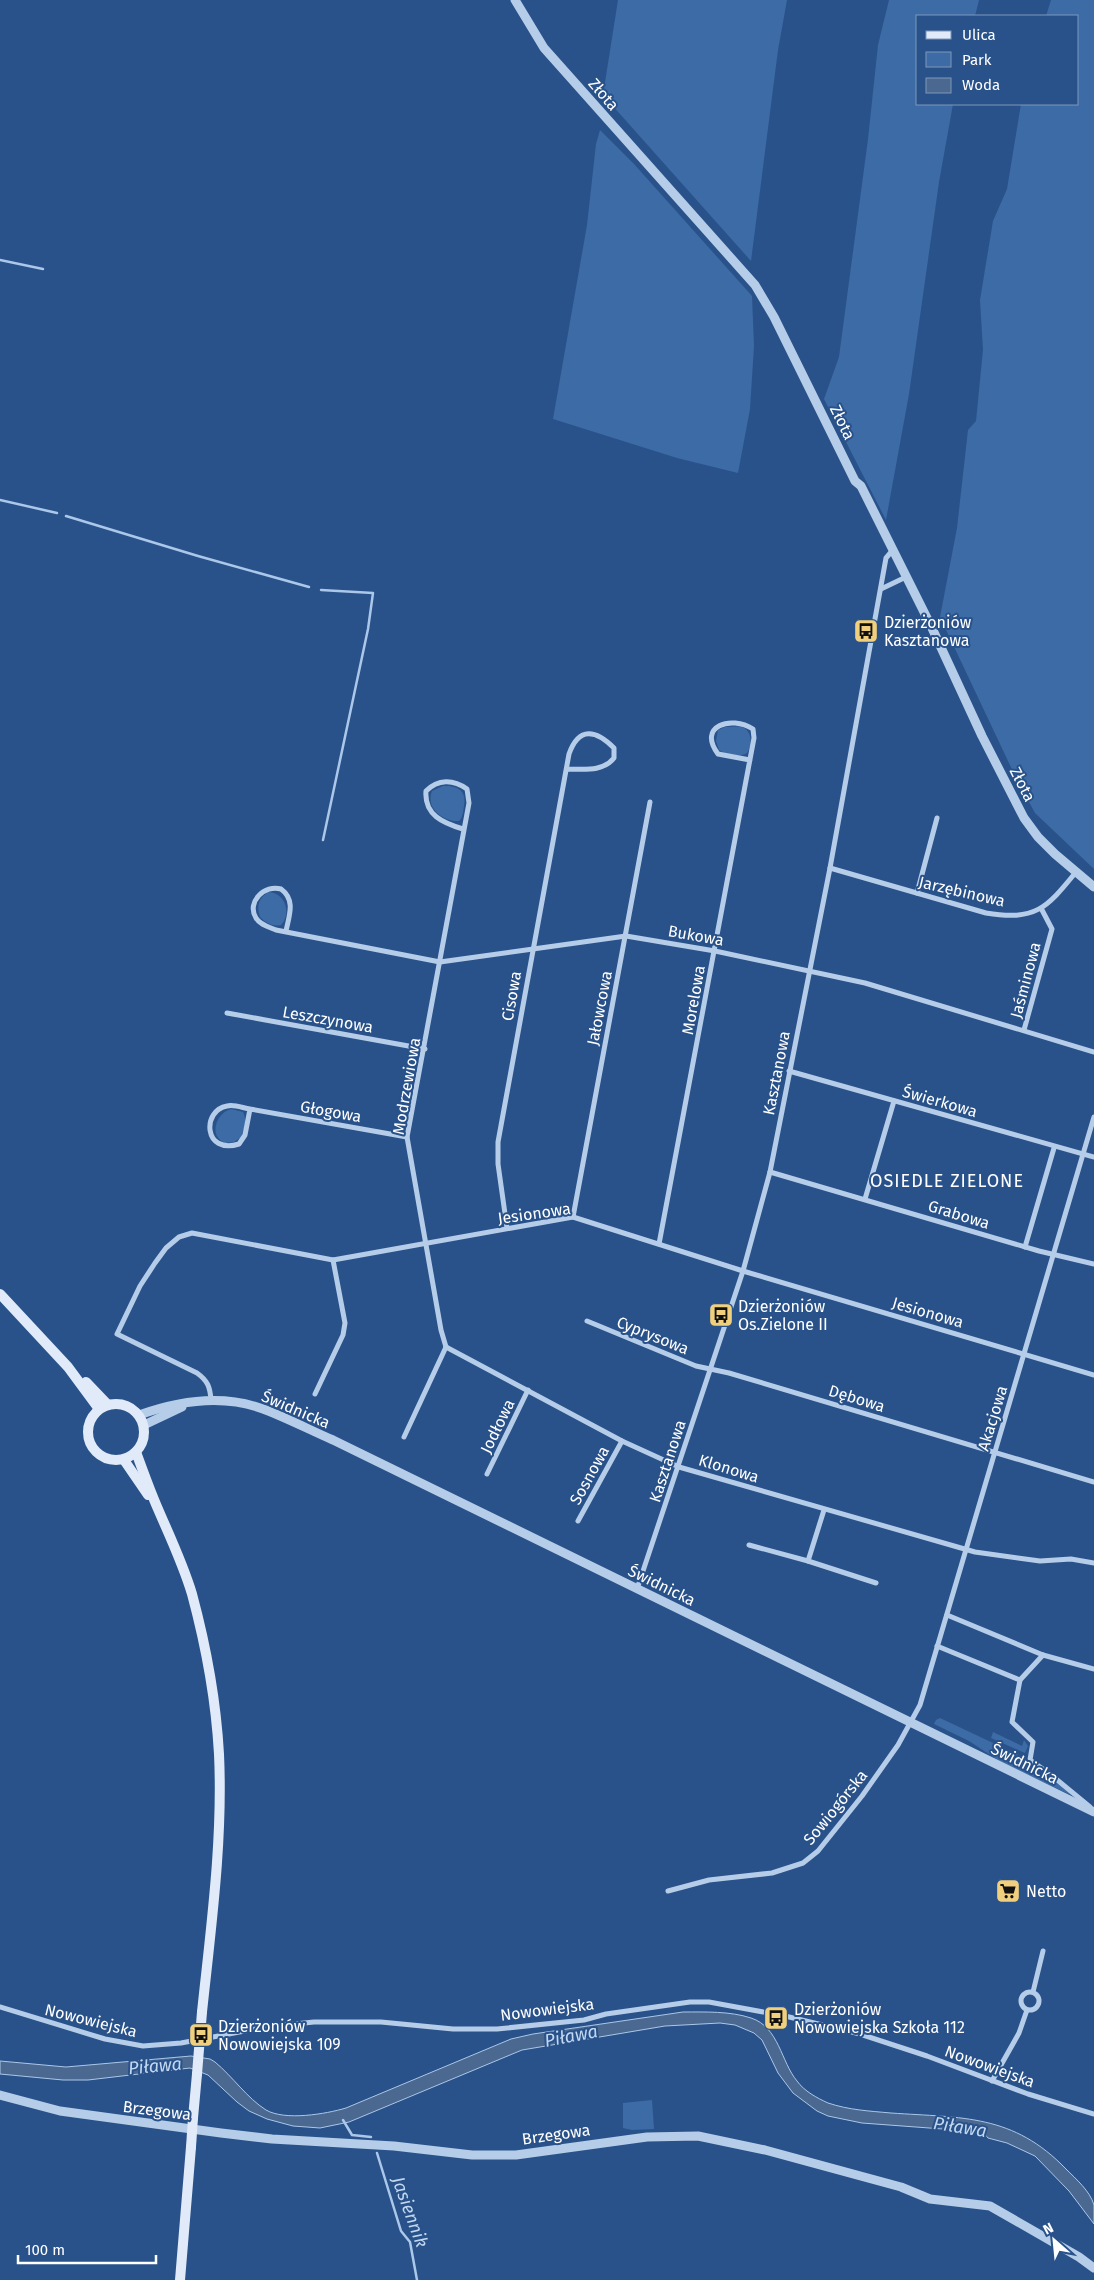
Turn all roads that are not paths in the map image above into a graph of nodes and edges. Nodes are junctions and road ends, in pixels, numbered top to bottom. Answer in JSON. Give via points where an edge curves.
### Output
{"nodes":[{"id":1,"x":515,"y":0,"type":"edge"},
{"id":2,"x":892,"y":551,"type":"junction"},
{"id":3,"x":906,"y":578,"type":"junction"},
{"id":4,"x":881,"y":589,"type":"junction"},
{"id":5,"x":750,"y":760,"type":"junction"},
{"id":6,"x":568,"y":768,"type":"junction"},
{"id":7,"x":650,"y":802,"type":"dead end"},
{"id":8,"x":937,"y":818,"type":"dead end"},
{"id":9,"x":463,"y":829,"type":"junction"},
{"id":10,"x":830,"y":868,"type":"junction"},
{"id":11,"x":1076,"y":872,"type":"junction"},
{"id":12,"x":1094,"y":887,"type":"edge"},
{"id":13,"x":917,"y":893,"type":"junction"},
{"id":14,"x":1042,"y":910,"type":"junction"},
{"id":15,"x":286,"y":931,"type":"junction"},
{"id":16,"x":626,"y":936,"type":"junction"},
{"id":17,"x":533,"y":948,"type":"junction"},
{"id":18,"x":715,"y":951,"type":"junction"},
{"id":19,"x":440,"y":962,"type":"junction"},
{"id":20,"x":810,"y":970,"type":"junction"},
{"id":21,"x":227,"y":1013,"type":"dead end"},
{"id":22,"x":1024,"y":1030,"type":"junction"},
{"id":23,"x":425,"y":1049,"type":"junction"},
{"id":24,"x":1094,"y":1052,"type":"edge"},
{"id":25,"x":789,"y":1071,"type":"junction"},
{"id":26,"x":894,"y":1101,"type":"junction"},
{"id":27,"x":250,"y":1109,"type":"junction"},
{"id":28,"x":1094,"y":1117,"type":"edge"},
{"id":29,"x":407,"y":1137,"type":"junction"},
{"id":30,"x":1054,"y":1148,"type":"junction"},
{"id":31,"x":1083,"y":1155,"type":"junction"},
{"id":32,"x":1094,"y":1157,"type":"edge"},
{"id":33,"x":770,"y":1172,"type":"junction"},
{"id":34,"x":865,"y":1199,"type":"junction"},
{"id":35,"x":573,"y":1218,"type":"junction"},
{"id":36,"x":507,"y":1228,"type":"junction"},
{"id":37,"x":426,"y":1243,"type":"junction"},
{"id":38,"x":658,"y":1244,"type":"junction"},
{"id":39,"x":1025,"y":1247,"type":"junction"},
{"id":40,"x":1054,"y":1254,"type":"junction"},
{"id":41,"x":333,"y":1260,"type":"junction"},
{"id":42,"x":1094,"y":1264,"type":"edge"},
{"id":43,"x":743,"y":1271,"type":"junction"},
{"id":44,"x":0,"y":1294,"type":"edge"},
{"id":45,"x":587,"y":1321,"type":"dead end"},
{"id":46,"x":446,"y":1347,"type":"junction"},
{"id":47,"x":1024,"y":1354,"type":"junction"},
{"id":48,"x":711,"y":1370,"type":"junction"},
{"id":49,"x":1094,"y":1375,"type":"edge"},
{"id":50,"x":528,"y":1390,"type":"junction"},
{"id":51,"x":315,"y":1394,"type":"dead end"},
{"id":52,"x":211,"y":1400,"type":"junction"},
{"id":53,"x":192,"y":1403,"type":"junction"},
{"id":54,"x":103,"y":1407,"type":"junction"},
{"id":55,"x":139,"y":1415,"type":"junction"},
{"id":56,"x":144,"y":1425,"type":"junction"},
{"id":57,"x":404,"y":1437,"type":"dead end"},
{"id":58,"x":622,"y":1441,"type":"junction"},
{"id":59,"x":136,"y":1452,"type":"junction"},
{"id":60,"x":995,"y":1453,"type":"junction"},
{"id":61,"x":124,"y":1460,"type":"junction"},
{"id":62,"x":680,"y":1467,"type":"junction"},
{"id":63,"x":488,"y":1474,"type":"dead end"},
{"id":64,"x":1094,"y":1482,"type":"edge"},
{"id":65,"x":157,"y":1508,"type":"junction"},
{"id":66,"x":824,"y":1510,"type":"junction"},
{"id":67,"x":578,"y":1521,"type":"dead end"},
{"id":68,"x":749,"y":1545,"type":"dead end"},
{"id":69,"x":966,"y":1550,"type":"junction"},
{"id":70,"x":808,"y":1561,"type":"junction"},
{"id":71,"x":1094,"y":1562,"type":"edge"},
{"id":72,"x":876,"y":1583,"type":"dead end"},
{"id":73,"x":637,"y":1589,"type":"junction"},
{"id":74,"x":947,"y":1615,"type":"junction"},
{"id":75,"x":937,"y":1646,"type":"junction"},
{"id":76,"x":1043,"y":1655,"type":"junction"},
{"id":77,"x":1094,"y":1669,"type":"edge"},
{"id":78,"x":1020,"y":1680,"type":"junction"},
{"id":79,"x":910,"y":1724,"type":"junction"},
{"id":80,"x":1094,"y":1811,"type":"edge"},
{"id":81,"x":668,"y":1891,"type":"dead end"},
{"id":82,"x":1043,"y":1951,"type":"dead end"},
{"id":83,"x":1033,"y":1992,"type":"junction"},
{"id":84,"x":0,"y":2007,"type":"edge"},
{"id":85,"x":1027,"y":2010,"type":"junction"},
{"id":86,"x":992,"y":2081,"type":"junction"},
{"id":87,"x":0,"y":2095,"type":"edge"},
{"id":88,"x":1094,"y":2116,"type":"edge"},
{"id":89,"x":1094,"y":2268,"type":"edge"},
{"id":90,"x":180,"y":2280,"type":"edge"}],
"edges":[{"from":1,"to":2,"type":"street","name":"Złota","via":[[544,48],[756,285]]},
{"from":2,"to":3,"type":"street","name":"Złota"},
{"from":2,"to":4,"type":"street","name":"Kasztanowa","via":[[886,558]]},
{"from":3,"to":4,"type":"street"},
{"from":3,"to":11,"type":"street","name":"Złota","via":[[1024,818],[1038,838]]},
{"from":4,"to":10,"type":"street","name":"Kasztanowa"},
{"from":5,"to":5,"type":"street","name":"Morelowa","via":[[753,729],[735,722],[716,726],[713,745],[718,754]]},
{"from":5,"to":18,"type":"street","name":"Morelowa"},
{"from":6,"to":6,"type":"street","name":"Cisowa","via":[[572,746],[581,734],[594,734],[614,748],[614,758],[604,767]]},
{"from":6,"to":17,"type":"street","name":"Cisowa"},
{"from":7,"to":16,"type":"street","name":"Jałowcowa"},
{"from":8,"to":13,"type":"street"},
{"from":9,"to":9,"type":"street","name":"Modrzewiowa","via":[[469,803],[467,789],[450,781],[431,785],[426,791],[430,812]]},
{"from":9,"to":19,"type":"street","name":"Modrzewiowa"},
{"from":10,"to":13,"type":"street","name":"Jarzębinowa"},
{"from":10,"to":20,"type":"street","name":"Kasztanowa"},
{"from":11,"to":12,"type":"street","name":"Złota"},
{"from":11,"to":14,"type":"street"},
{"from":13,"to":14,"type":"street","name":"Jarzębinowa","via":[[1002,915]]},
{"from":14,"to":22,"type":"street","name":"Jaśminowa","via":[[1052,929]]},
{"from":15,"to":15,"type":"street","name":"Bukowa","via":[[291,910],[289,900],[280,889],[269,888],[256,899],[254,914],[264,925]]},
{"from":15,"to":19,"type":"street","name":"Bukowa"},
{"from":16,"to":17,"type":"street","name":"Bukowa"},
{"from":16,"to":18,"type":"street","name":"Bukowa"},
{"from":16,"to":35,"type":"street","name":"Jałowcowa"},
{"from":17,"to":19,"type":"street","name":"Bukowa"},
{"from":17,"to":36,"type":"street","name":"Cisowa","via":[[498,1142]]},
{"from":18,"to":20,"type":"street","name":"Bukowa"},
{"from":18,"to":38,"type":"street","name":"Morelowa"},
{"from":19,"to":23,"type":"street","name":"Modrzewiowa"},
{"from":20,"to":22,"type":"street","name":"Bukowa"},
{"from":20,"to":25,"type":"street","name":"Kasztanowa"},
{"from":21,"to":23,"type":"street","name":"Leszczynowa"},
{"from":22,"to":24,"type":"street","name":"Bukowa"},
{"from":23,"to":29,"type":"street","name":"Modrzewiowa"},
{"from":25,"to":26,"type":"street","name":"Świerkowa"},
{"from":25,"to":33,"type":"street","name":"Kasztanowa"},
{"from":26,"to":30,"type":"street","name":"Świerkowa"},
{"from":26,"to":34,"type":"street"},
{"from":27,"to":27,"type":"street","name":"Głogowa","via":[[226,1106],[218,1110],[210,1124],[215,1143],[223,1147],[239,1144],[245,1135]]},
{"from":27,"to":29,"type":"street","name":"Głogowa"},
{"from":28,"to":31,"type":"street","name":"Akacjowa"},
{"from":29,"to":37,"type":"street","name":"Modrzewiowa"},
{"from":30,"to":31,"type":"street","name":"Świerkowa"},
{"from":30,"to":39,"type":"street"},
{"from":31,"to":32,"type":"street","name":"Świerkowa"},
{"from":31,"to":40,"type":"street","name":"Akacjowa"},
{"from":33,"to":34,"type":"street","name":"Grabowa"},
{"from":33,"to":43,"type":"street","name":"Kasztanowa"},
{"from":34,"to":39,"type":"street","name":"Grabowa"},
{"from":35,"to":36,"type":"street","name":"Jesionowa"},
{"from":35,"to":38,"type":"street","name":"Jesionowa"},
{"from":36,"to":37,"type":"street","name":"Jesionowa"},
{"from":37,"to":41,"type":"street","name":"Jesionowa"},
{"from":37,"to":46,"type":"street","name":"Modrzewiowa"},
{"from":38,"to":43,"type":"street","name":"Jesionowa"},
{"from":39,"to":40,"type":"street","name":"Grabowa"},
{"from":40,"to":42,"type":"street","name":"Grabowa"},
{"from":40,"to":47,"type":"street","name":"Akacjowa"},
{"from":41,"to":51,"type":"street","via":[[345,1323],[343,1335]]},
{"from":41,"to":52,"type":"street","name":"Jesionowa","via":[[192,1233],[179,1237],[166,1248],[140,1286],[117,1334],[202,1376],[210,1386]]},
{"from":43,"to":47,"type":"street","name":"Jesionowa"},
{"from":43,"to":48,"type":"street","name":"Kasztanowa"},
{"from":44,"to":54,"type":"main road","via":[[80,1376]]},
{"from":45,"to":48,"type":"street","name":"Cyprysowa"},
{"from":46,"to":50,"type":"street","name":"Klonowa"},
{"from":46,"to":57,"type":"street"},
{"from":47,"to":49,"type":"street","name":"Jesionowa"},
{"from":47,"to":60,"type":"street","name":"Akacjowa"},
{"from":48,"to":60,"type":"street","name":"Dębowa"},
{"from":48,"to":62,"type":"street","name":"Kasztanowa"},
{"from":50,"to":58,"type":"street","name":"Klonowa"},
{"from":50,"to":63,"type":"street","name":"Jodłowa"},
{"from":52,"to":53,"type":"street","name":"Świdnicka"},
{"from":52,"to":73,"type":"street","name":"Świdnicka","via":[[262,1408]]},
{"from":53,"to":55,"type":"street","name":"Świdnicka"},
{"from":53,"to":56,"type":"street","name":"Świdnicka"},
{"from":54,"to":55,"type":"main road","via":[[122,1404]]},
{"from":54,"to":61,"type":"main road","via":[[88,1424],[89,1443],[107,1459]]},
{"from":55,"to":56,"type":"main road"},
{"from":56,"to":59,"type":"main road","via":[[145,1435]]},
{"from":58,"to":62,"type":"street","name":"Klonowa"},
{"from":58,"to":67,"type":"street","name":"Sosnowa"},
{"from":59,"to":61,"type":"main road"},
{"from":59,"to":65,"type":"main road"},
{"from":60,"to":64,"type":"street","name":"Dębowa"},
{"from":60,"to":69,"type":"street","name":"Akacjowa"},
{"from":61,"to":65,"type":"main road"},
{"from":62,"to":66,"type":"street","name":"Klonowa"},
{"from":62,"to":73,"type":"street","name":"Kasztanowa"},
{"from":65,"to":90,"type":"main road","bridge":true,"via":[[176,1549],[200,1624],[219,1754],[216,1847]]},
{"from":66,"to":69,"type":"street","name":"Klonowa"},
{"from":66,"to":70,"type":"street"},
{"from":68,"to":70,"type":"street"},
{"from":69,"to":71,"type":"street","name":"Klonowa","via":[[1040,1561],[1071,1559]]},
{"from":69,"to":74,"type":"street","name":"Akacjowa"},
{"from":70,"to":72,"type":"street"},
{"from":73,"to":79,"type":"street","name":"Świdnicka"},
{"from":74,"to":75,"type":"street","name":"Akacjowa"},
{"from":74,"to":76,"type":"street"},
{"from":75,"to":78,"type":"street"},
{"from":75,"to":79,"type":"street","name":"Akacjowa","via":[[920,1705]]},
{"from":76,"to":77,"type":"street"},
{"from":76,"to":78,"type":"street"},
{"from":78,"to":80,"type":"street","via":[[1012,1722],[1033,1742],[1030,1760]]},
{"from":79,"to":80,"type":"street","name":"Świdnicka"},
{"from":79,"to":81,"type":"street","name":"Sowiogórska","via":[[862,1796],[818,1851],[803,1863],[772,1873],[709,1880]]},
{"from":82,"to":83,"type":"street"},
{"from":83,"to":85,"type":"street","via":[[1039,2003],[1034,2009]]},
{"from":83,"to":85,"type":"street","via":[[1026,1992],[1021,1998],[1022,2006]]},
{"from":84,"to":86,"type":"street","name":"Nowowiejska","via":[[105,2039],[143,2046],[181,2043],[300,2023],[381,2022],[497,2029],[709,2002],[860,2034]]},
{"from":85,"to":86,"type":"street","via":[[1019,2033]]},
{"from":86,"to":88,"type":"street","name":"Nowowiejska"},
{"from":87,"to":89,"type":"street","name":"Brzegowa","via":[[60,2111],[115,2120],[272,2139],[394,2146],[472,2155],[516,2155],[647,2136],[698,2136],[765,2150],[930,2198],[990,2206]]}]}
